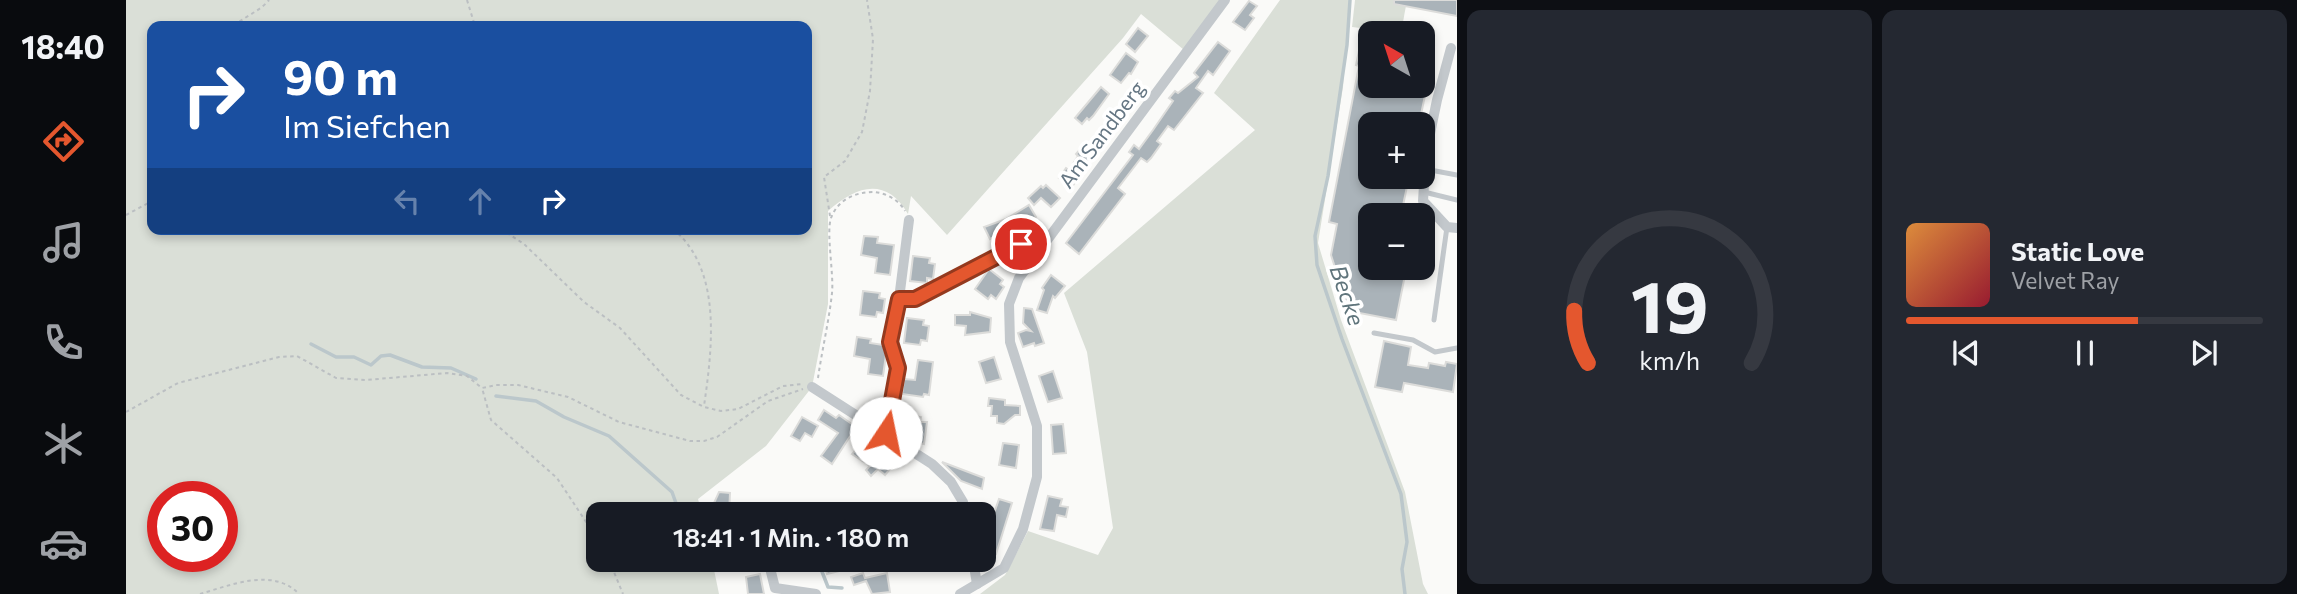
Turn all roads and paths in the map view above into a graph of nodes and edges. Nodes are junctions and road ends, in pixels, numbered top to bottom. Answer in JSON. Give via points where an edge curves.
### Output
{"nodes":[{"id":1,"x":269,"y":0,"type":"edge"},
{"id":2,"x":467,"y":0,"type":"edge"},
{"id":3,"x":867,"y":0,"type":"edge"},
{"id":4,"x":1225,"y":0,"type":"edge"},
{"id":5,"x":240,"y":21,"type":"edge"},
{"id":6,"x":473,"y":21,"type":"edge"},
{"id":7,"x":1451,"y":48,"type":"dead end"},
{"id":8,"x":1435,"y":112,"type":"edge"},
{"id":9,"x":1435,"y":171,"type":"edge"},
{"id":10,"x":1457,"y":175,"type":"edge"},
{"id":11,"x":1424,"y":189,"type":"edge"},
{"id":12,"x":1424,"y":192,"type":"junction"},
{"id":13,"x":1457,"y":200,"type":"edge"},
{"id":14,"x":147,"y":204,"type":"edge"},
{"id":15,"x":126,"y":215,"type":"edge"},
{"id":16,"x":831,"y":219,"type":"junction"},
{"id":17,"x":909,"y":220,"type":"joint"},
{"id":18,"x":1452,"y":228,"type":"edge"},
{"id":19,"x":510,"y":235,"type":"edge"},
{"id":20,"x":680,"y":235,"type":"edge"},
{"id":21,"x":1038,"y":250,"type":"junction"},
{"id":22,"x":899,"y":299,"type":"junction"},
{"id":23,"x":1434,"y":320,"type":"dead end"},
{"id":24,"x":1374,"y":333,"type":"dead end"},
{"id":25,"x":1457,"y":348,"type":"edge"},
{"id":26,"x":482,"y":388,"type":"junction"},
{"id":27,"x":814,"y":388,"type":"junction"},
{"id":28,"x":704,"y":407,"type":"junction"},
{"id":29,"x":126,"y":412,"type":"edge"},
{"id":30,"x":886,"y":433,"type":"junction"},
{"id":31,"x":962,"y":502,"type":"edge"},
{"id":32,"x":586,"y":522,"type":"edge"},
{"id":33,"x":613,"y":572,"type":"edge"},
{"id":34,"x":771,"y":572,"type":"edge"},
{"id":35,"x":975,"y":572,"type":"edge"},
{"id":36,"x":977,"y":584,"type":"junction"},
{"id":37,"x":200,"y":594,"type":"edge"},
{"id":38,"x":299,"y":594,"type":"edge"},
{"id":39,"x":623,"y":594,"type":"edge"},
{"id":40,"x":816,"y":594,"type":"edge"},
{"id":41,"x":960,"y":594,"type":"edge"}],
"edges":[{"from":1,"to":5,"type":"path","via":[[261,10]]},
{"from":2,"to":6,"type":"path"},
{"from":3,"to":16,"type":"path","via":[[873,39],[870,91],[862,132],[845,161],[824,177]]},
{"from":4,"to":21,"type":"street","name":"Am Sandberg"},
{"from":7,"to":8,"type":"street"},
{"from":9,"to":10,"type":"lane"},
{"from":11,"to":12,"type":"street"},
{"from":12,"to":13,"type":"lane"},
{"from":12,"to":18,"type":"street","via":[[1423,201]]},
{"from":14,"to":15,"type":"path"},
{"from":16,"to":17,"type":"path","via":[[838,205],[852,195],[870,192],[898,202]]},
{"from":16,"to":27,"type":"path","via":[[832,291]]},
{"from":17,"to":22,"type":"street"},
{"from":18,"to":23,"type":"lane"},
{"from":19,"to":28,"type":"path","via":[[620,328],[681,395]]},
{"from":20,"to":28,"type":"path","via":[[705,274],[712,332]]},
{"from":21,"to":22,"type":"street","via":[[1021,244],[915,299]]},
{"from":21,"to":36,"type":"street","name":"Am Sandberg","via":[[1009,304],[1010,342],[1037,426],[1037,477],[1023,529],[1004,568]]},
{"from":22,"to":30,"type":"street","via":[[890,342],[898,368]]},
{"from":24,"to":25,"type":"lane","via":[[1413,340],[1435,352]]},
{"from":26,"to":27,"type":"path","via":[[518,386],[568,397],[619,422],[690,441],[717,437],[768,401]]},
{"from":26,"to":29,"type":"path","via":[[467,376],[447,373],[336,378],[296,356],[279,356],[178,383]]},
{"from":26,"to":32,"type":"path","via":[[491,420],[557,478]]},
{"from":27,"to":28,"type":"path","via":[[783,386],[738,409]]},
{"from":27,"to":30,"type":"street"},
{"from":30,"to":31,"type":"street","via":[[932,464],[951,482]]},
{"from":33,"to":39,"type":"path"},
{"from":34,"to":40,"type":"street","via":[[775,588]]},
{"from":35,"to":36,"type":"street"},
{"from":36,"to":41,"type":"street","name":"Am Sandberg"},
{"from":37,"to":38,"type":"path","via":[[270,578]]}]}
